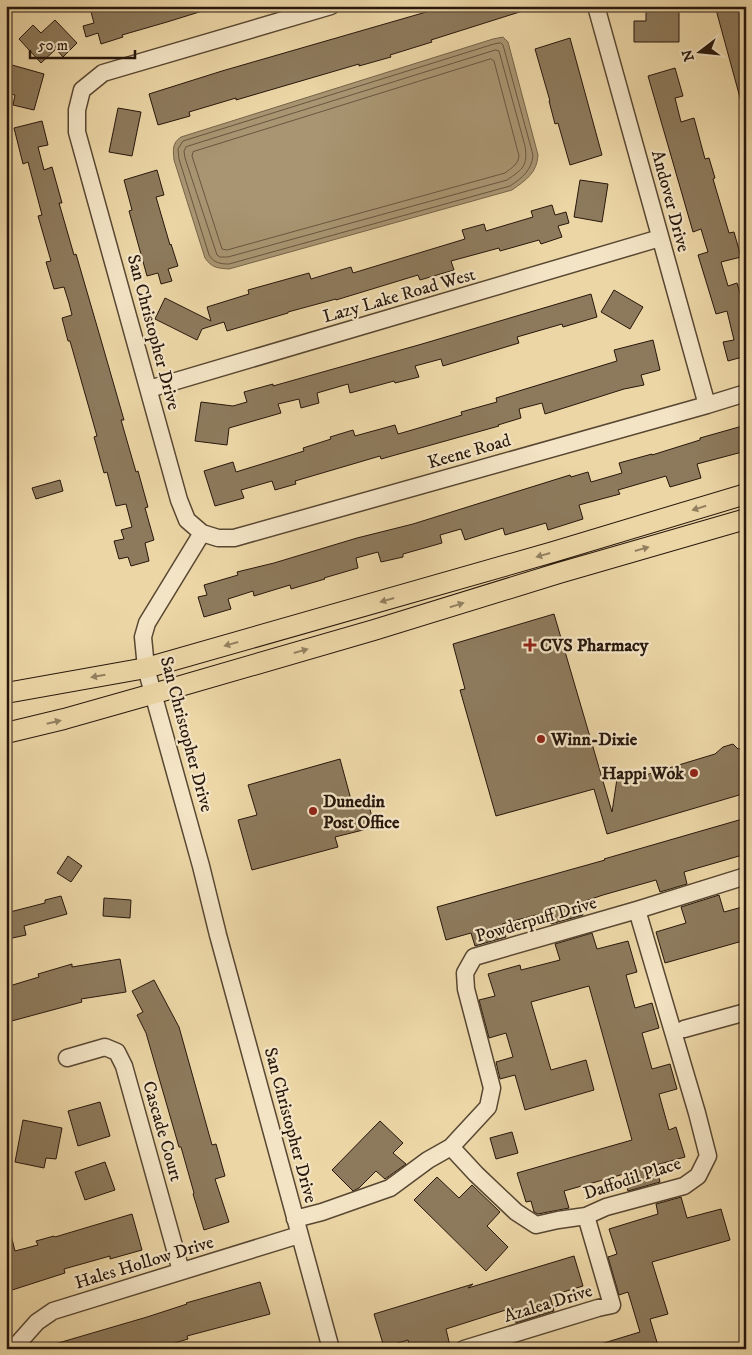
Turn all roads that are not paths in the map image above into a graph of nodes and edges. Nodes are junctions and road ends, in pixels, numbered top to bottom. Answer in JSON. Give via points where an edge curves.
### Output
{"nodes":[{"id":1,"x":331,"y":6,"type":"edge"},
{"id":2,"x":596,"y":6,"type":"edge"},
{"id":3,"x":660,"y":238,"type":"junction"},
{"id":4,"x":149,"y":389,"type":"junction"},
{"id":5,"x":746,"y":393,"type":"edge"},
{"id":6,"x":708,"y":405,"type":"junction"},
{"id":7,"x":746,"y":494,"type":"edge"},
{"id":8,"x":746,"y":519,"type":"edge"},
{"id":9,"x":202,"y":533,"type":"junction"},
{"id":10,"x":146,"y":668,"type":"junction"},
{"id":11,"x":6,"y":693,"type":"edge"},
{"id":12,"x":153,"y":694,"type":"junction"},
{"id":13,"x":6,"y":733,"type":"edge"},
{"id":14,"x":746,"y":876,"type":"edge"},
{"id":15,"x":637,"y":910,"type":"junction"},
{"id":16,"x":746,"y":1012,"type":"edge"},
{"id":17,"x":684,"y":1029,"type":"dead end"},
{"id":18,"x":68,"y":1058,"type":"dead end"},
{"id":19,"x":451,"y":1147,"type":"junction"},
{"id":20,"x":586,"y":1216,"type":"junction"},
{"id":21,"x":295,"y":1219,"type":"junction"},
{"id":22,"x":299,"y":1235,"type":"junction"},
{"id":23,"x":181,"y":1271,"type":"junction"},
{"id":24,"x":13,"y":1349,"type":"edge"},
{"id":25,"x":331,"y":1349,"type":"edge"},
{"id":26,"x":464,"y":1349,"type":"edge"}],
"edges":[{"from":1,"to":4,"type":"street","name":"San Christopher Drive","via":[[103,73],[82,90],[76,110],[78,132]]},
{"from":2,"to":3,"type":"street","name":"Andover Drive"},
{"from":3,"to":4,"type":"street","name":"Lazy Lake Road West"},
{"from":3,"to":6,"type":"street","name":"Andover Drive"},
{"from":4,"to":9,"type":"street","name":"San Christopher Drive","via":[[179,500],[187,520]]},
{"from":5,"to":6,"type":"street","name":"Keene Road"},
{"from":6,"to":9,"type":"street","name":"Keene Road","via":[[234,538]]},
{"from":7,"to":10,"type":"main road","one_way":true},
{"from":12,"to":8,"type":"main road","one_way":true},
{"from":9,"to":10,"type":"street","name":"San Christopher Drive","via":[[147,623],[143,637]]},
{"from":10,"to":11,"type":"main road","one_way":true},
{"from":10,"to":12,"type":"street","name":"San Christopher Drive"},
{"from":13,"to":12,"type":"main road","one_way":true},
{"from":12,"to":21,"type":"street","name":"San Christopher Drive"},
{"from":14,"to":15,"type":"street","name":"Powderpuff Drive"},
{"from":15,"to":19,"type":"street","name":"Powderpuff Drive","via":[[474,957],[465,973],[466,989],[492,1088],[488,1107]]},
{"from":15,"to":20,"type":"street","name":"Daffodil Place","via":[[708,1156],[698,1176],[684,1186],[606,1207]]},
{"from":16,"to":17,"type":"street"},
{"from":18,"to":23,"type":"street","name":"Cascade Court","via":[[105,1047],[117,1052],[124,1066]]},
{"from":19,"to":20,"type":"street","name":"Daffodil Place","via":[[516,1212],[536,1225]]},
{"from":19,"to":21,"type":"street","name":"Powderpuff Drive","via":[[390,1188]]},
{"from":20,"to":26,"type":"street","name":"Azalea Drive","via":[[612,1305]]},
{"from":21,"to":22,"type":"street","name":"San Christopher Drive"},
{"from":22,"to":23,"type":"street","name":"Hales Hollow Drive"},
{"from":22,"to":25,"type":"street","name":"San Christopher Drive"},
{"from":23,"to":24,"type":"street","name":"Hales Hollow Drive","via":[[53,1311],[37,1322]]}]}
